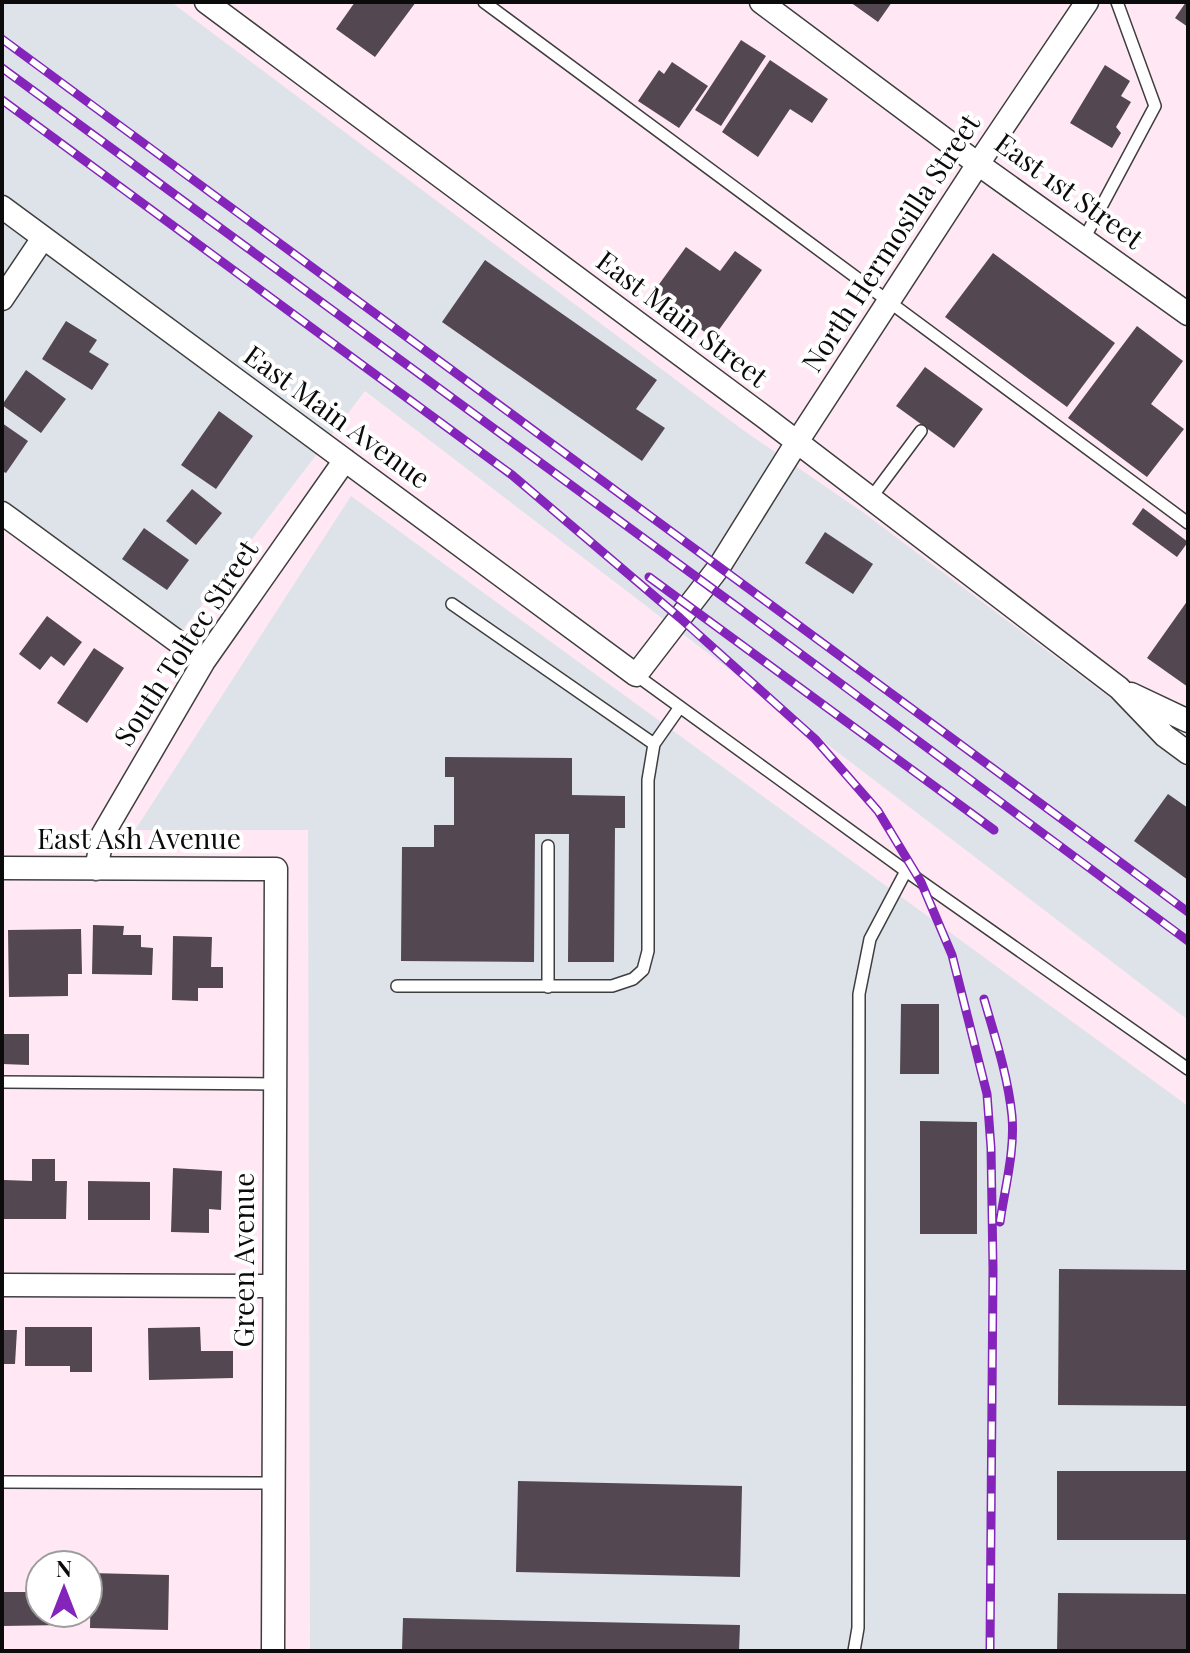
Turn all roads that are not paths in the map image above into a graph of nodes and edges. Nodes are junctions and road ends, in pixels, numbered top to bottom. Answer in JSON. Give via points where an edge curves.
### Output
{"nodes":[{"id":1,"x":206,"y":2,"type":"edge"},
{"id":2,"x":484,"y":2,"type":"edge"},
{"id":3,"x":761,"y":2,"type":"edge"},
{"id":4,"x":1087,"y":2,"type":"edge"},
{"id":5,"x":1117,"y":2,"type":"edge"},
{"id":6,"x":978,"y":164,"type":"junction"},
{"id":7,"x":2,"y":207,"type":"edge"},
{"id":8,"x":43,"y":238,"type":"junction"},
{"id":9,"x":1084,"y":239,"type":"junction"},
{"id":10,"x":2,"y":299,"type":"edge"},
{"id":11,"x":889,"y":301,"type":"junction"},
{"id":12,"x":1188,"y":314,"type":"edge"},
{"id":13,"x":921,"y":431,"type":"dead end"},
{"id":14,"x":797,"y":442,"type":"junction"},
{"id":15,"x":345,"y":460,"type":"junction"},
{"id":16,"x":871,"y":498,"type":"junction"},
{"id":17,"x":2,"y":513,"type":"edge"},
{"id":18,"x":1188,"y":523,"type":"edge"},
{"id":19,"x":452,"y":604,"type":"dead end"},
{"id":20,"x":204,"y":661,"type":"junction"},
{"id":21,"x":636,"y":675,"type":"junction"},
{"id":22,"x":1119,"y":688,"type":"junction"},
{"id":23,"x":680,"y":707,"type":"junction"},
{"id":24,"x":1188,"y":721,"type":"edge"},
{"id":25,"x":654,"y":744,"type":"junction"},
{"id":26,"x":1188,"y":753,"type":"edge"},
{"id":27,"x":548,"y":846,"type":"dead end"},
{"id":28,"x":2,"y":868,"type":"edge"},
{"id":29,"x":96,"y":869,"type":"junction"},
{"id":30,"x":276,"y":869,"type":"joint"},
{"id":31,"x":906,"y":871,"type":"junction"},
{"id":32,"x":397,"y":986,"type":"dead end"},
{"id":33,"x":548,"y":987,"type":"junction"},
{"id":34,"x":1188,"y":1069,"type":"edge"},
{"id":35,"x":2,"y":1082,"type":"edge"},
{"id":36,"x":274,"y":1084,"type":"junction"},
{"id":37,"x":2,"y":1285,"type":"edge"},
{"id":38,"x":273,"y":1286,"type":"junction"},
{"id":39,"x":2,"y":1482,"type":"edge"},
{"id":40,"x":273,"y":1483,"type":"junction"},
{"id":41,"x":273,"y":1651,"type":"edge"},
{"id":42,"x":854,"y":1651,"type":"edge"}],
"edges":[{"from":1,"to":14,"type":"street","name":"East Main Street"},
{"from":2,"to":11,"type":"lane"},
{"from":3,"to":6,"type":"street","name":"East 1st Street"},
{"from":4,"to":6,"type":"street","name":"North Hermosilla Street"},
{"from":5,"to":9,"type":"lane","via":[[1155,106]]},
{"from":6,"to":9,"type":"street","name":"East 1st Street"},
{"from":6,"to":11,"type":"street","name":"North Hermosilla Street"},
{"from":7,"to":8,"type":"street","name":"East Main Avenue"},
{"from":8,"to":10,"type":"street"},
{"from":8,"to":15,"type":"street","name":"East Main Avenue"},
{"from":9,"to":12,"type":"street","name":"East 1st Street"},
{"from":11,"to":14,"type":"street","name":"North Hermosilla Street"},
{"from":11,"to":18,"type":"lane"},
{"from":13,"to":16,"type":"lane"},
{"from":14,"to":16,"type":"street","name":"East Main Street"},
{"from":14,"to":21,"type":"street","name":"North Hermosilla Street","via":[[719,567]]},
{"from":15,"to":20,"type":"street","name":"South Toltec Street"},
{"from":15,"to":21,"type":"street","name":"East Main Avenue"},
{"from":16,"to":22,"type":"street","name":"East Main Street"},
{"from":17,"to":20,"type":"street"},
{"from":19,"to":25,"type":"lane"},
{"from":20,"to":29,"type":"street","name":"South Toltec Street","via":[[103,834]]},
{"from":21,"to":23,"type":"lane"},
{"from":22,"to":24,"type":"street","name":"East Main Street"},
{"from":22,"to":26,"type":"street","name":"East Main Street"},
{"from":23,"to":25,"type":"lane"},
{"from":23,"to":31,"type":"lane"},
{"from":25,"to":33,"type":"lane","via":[[648,780],[650,919],[643,970],[612,986]]},
{"from":27,"to":33,"type":"lane"},
{"from":28,"to":29,"type":"street","name":"East Ash Avenue"},
{"from":29,"to":30,"type":"street","name":"East Ash Avenue"},
{"from":30,"to":36,"type":"street","name":"Green Avenue"},
{"from":31,"to":34,"type":"lane"},
{"from":31,"to":42,"type":"lane","via":[[870,939],[859,994]]},
{"from":32,"to":33,"type":"lane"},
{"from":35,"to":36,"type":"lane"},
{"from":36,"to":38,"type":"street","name":"Green Avenue"},
{"from":37,"to":38,"type":"street"},
{"from":38,"to":40,"type":"street","name":"Green Avenue"},
{"from":39,"to":40,"type":"lane"},
{"from":40,"to":41,"type":"street","name":"Green Avenue"}]}
